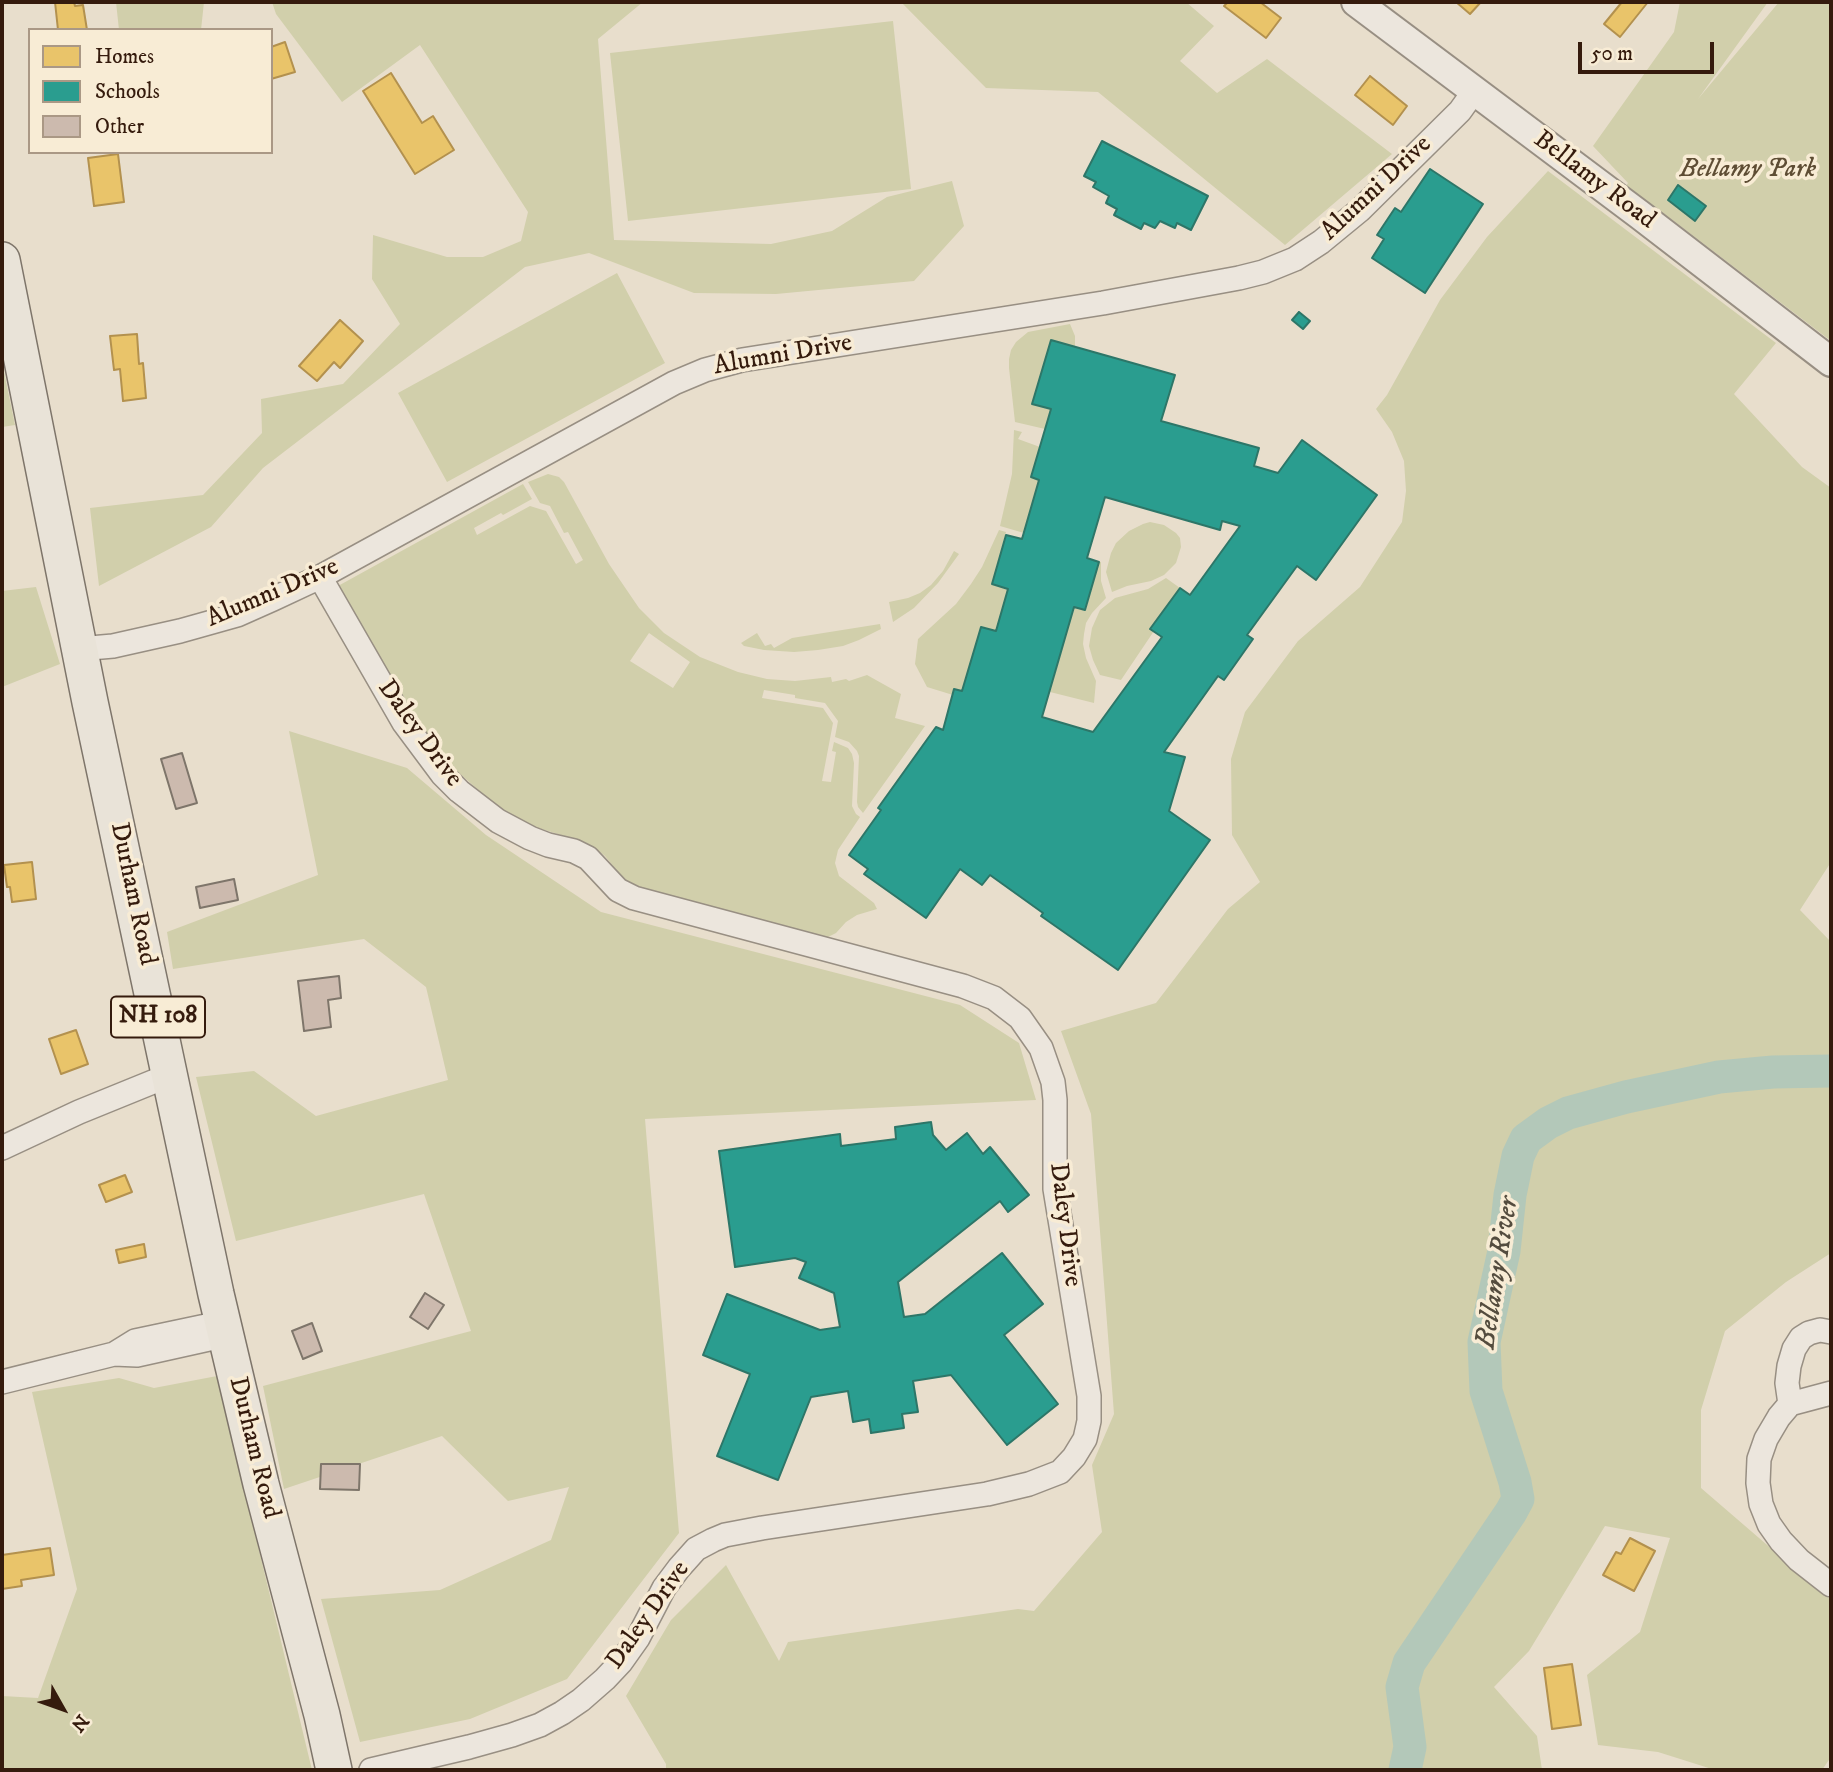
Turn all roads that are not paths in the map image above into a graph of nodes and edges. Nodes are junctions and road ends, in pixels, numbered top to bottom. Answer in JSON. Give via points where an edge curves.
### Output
{"nodes":[{"id":1,"x":1356,"y":2,"type":"edge"},
{"id":2,"x":1475,"y":90,"type":"junction"},
{"id":3,"x":2,"y":260,"type":"edge"},
{"id":4,"x":1831,"y":362,"type":"edge"},
{"id":5,"x":320,"y":577,"type":"junction"},
{"id":6,"x":79,"y":649,"type":"junction"},
{"id":7,"x":170,"y":1074,"type":"junction"},
{"id":8,"x":2,"y":1149,"type":"edge"},
{"id":9,"x":225,"y":1331,"type":"junction"},
{"id":10,"x":1831,"y":1332,"type":"edge"},
{"id":11,"x":2,"y":1382,"type":"edge"},
{"id":12,"x":1831,"y":1392,"type":"edge"},
{"id":13,"x":1790,"y":1404,"type":"junction"},
{"id":14,"x":1831,"y":1584,"type":"edge"},
{"id":15,"x":334,"y":1770,"type":"edge"},
{"id":16,"x":370,"y":1770,"type":"edge"}],
"edges":[{"from":1,"to":2,"type":"street","name":"Bellamy Road"},
{"from":2,"to":4,"type":"street","name":"Bellamy Road"},
{"from":2,"to":5,"type":"street","name":"Alumni Drive","via":[[1460,111],[1360,211],[1295,259],[1239,278],[742,360],[705,370]]},
{"from":3,"to":6,"type":"main road","name":"Durham Road","number":"NH 108"},
{"from":5,"to":6,"type":"street","name":"Alumni Drive","via":[[237,615],[113,646]]},
{"from":5,"to":16,"type":"street","name":"Daley Drive","via":[[404,723],[459,792],[498,821],[530,838],[588,858],[618,890],[634,898],[963,986],[994,998],[1020,1018],[1041,1048],[1053,1082],[1055,1189],[1089,1396],[1085,1439],[1060,1472],[987,1494],[762,1528],[712,1540],[696,1549],[664,1588],[621,1662],[562,1713],[512,1735]]},
{"from":6,"to":7,"type":"main road","name":"Durham Road","number":"NH 108"},
{"from":7,"to":8,"type":"street"},
{"from":7,"to":9,"type":"main road","name":"Durham Road","number":"NH 108"},
{"from":9,"to":11,"type":"street","via":[[209,1339],[137,1355],[114,1354]]},
{"from":9,"to":15,"type":"main road","name":"Durham Road","number":"NH 108"},
{"from":10,"to":13,"type":"street","via":[[1809,1333],[1794,1349],[1788,1374]]},
{"from":12,"to":13,"type":"street"},
{"from":13,"to":14,"type":"street","via":[[1766,1439],[1759,1459],[1761,1504],[1781,1541]]}]}
